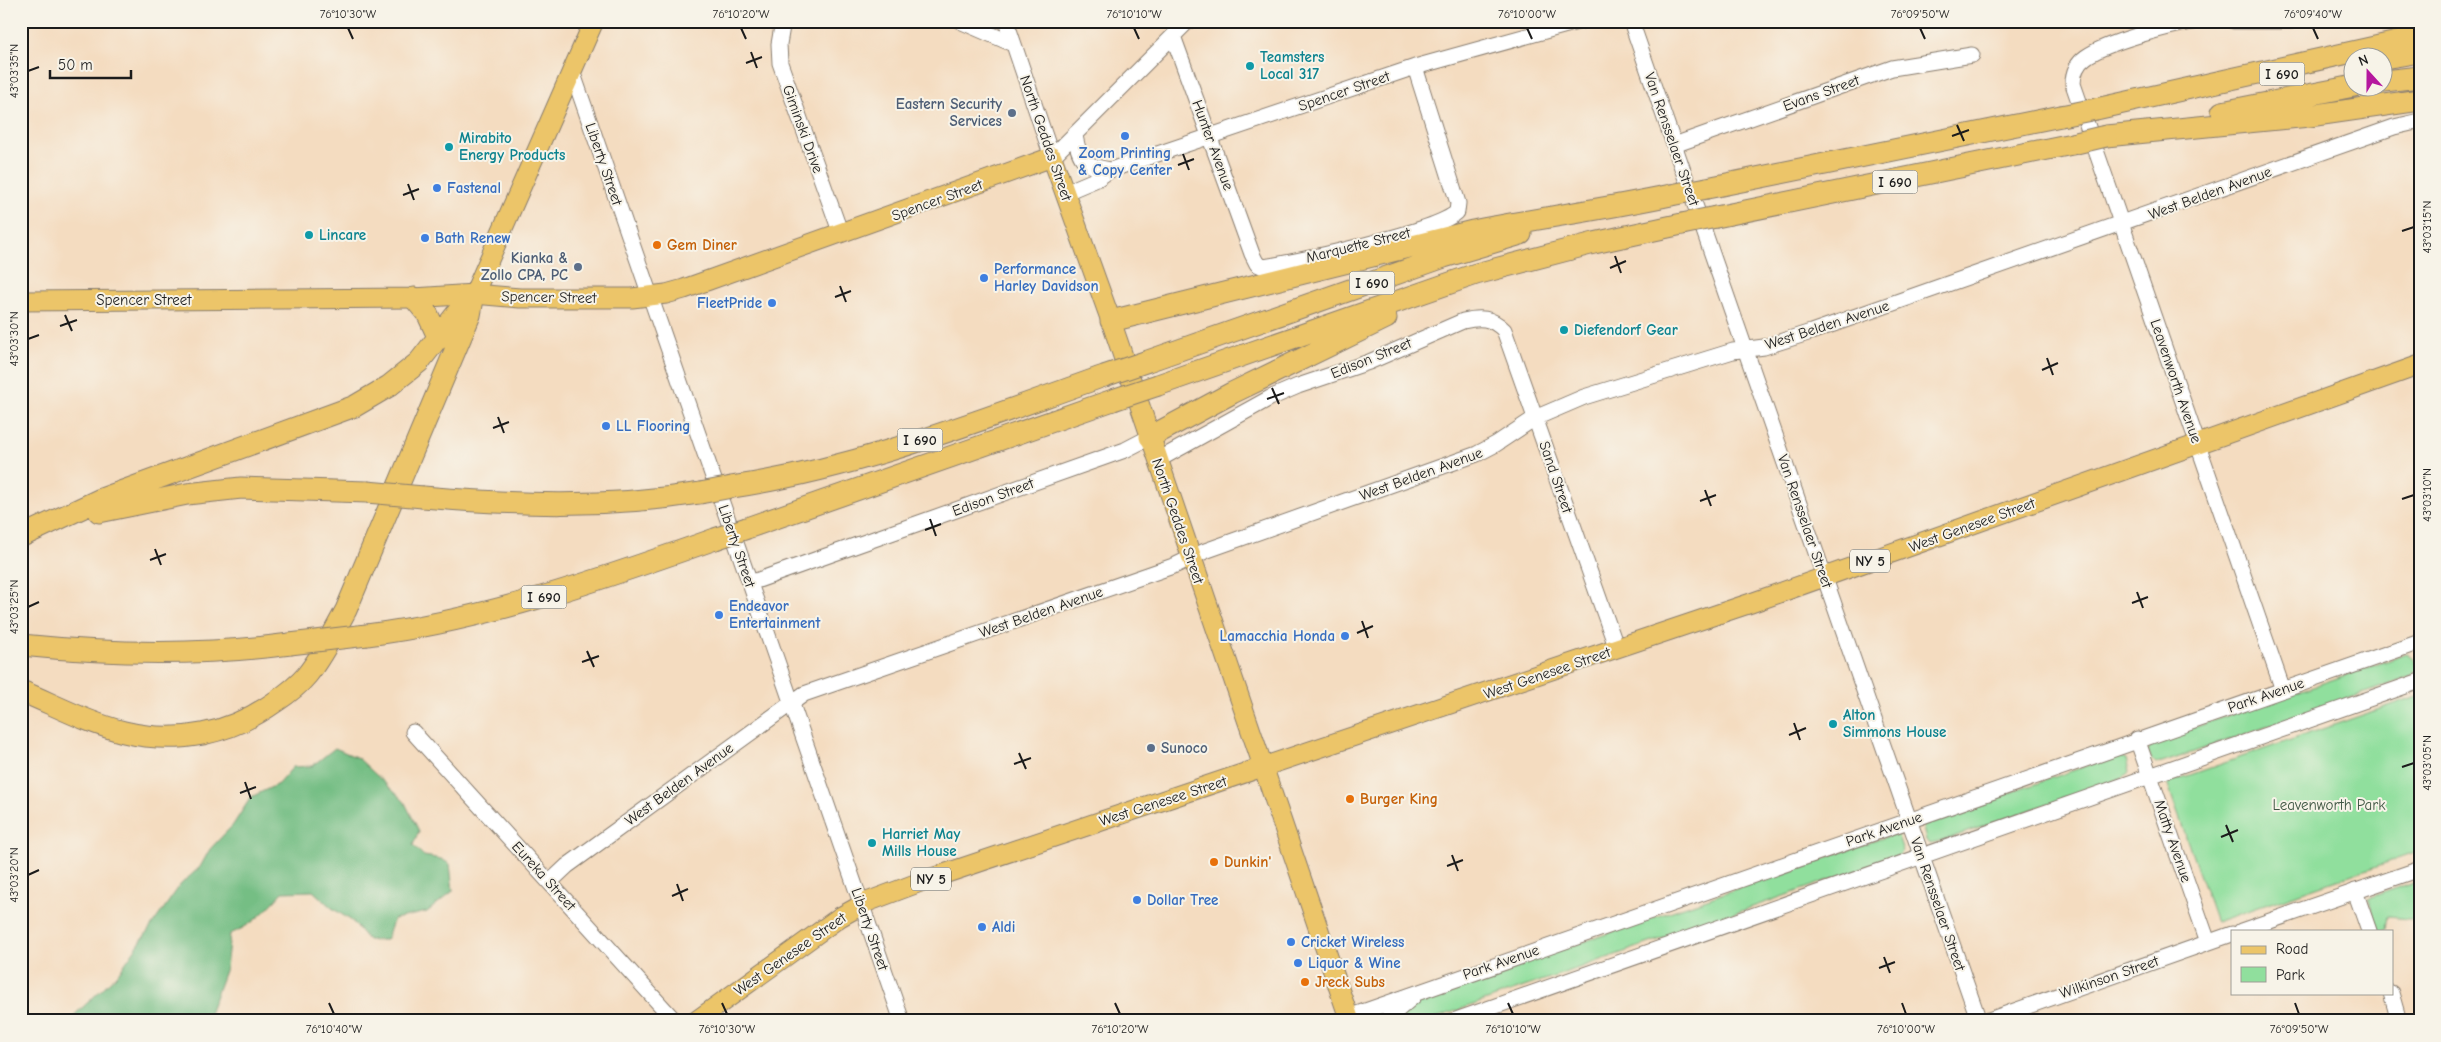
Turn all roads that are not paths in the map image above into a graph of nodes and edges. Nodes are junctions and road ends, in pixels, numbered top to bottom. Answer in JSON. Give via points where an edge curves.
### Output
{"nodes":[{"id":1,"x":594,"y":21,"type":"edge"},
{"id":2,"x":784,"y":21,"type":"edge"},
{"id":3,"x":983,"y":21,"type":"edge"},
{"id":4,"x":1006,"y":21,"type":"edge"},
{"id":5,"x":1188,"y":21,"type":"edge"},
{"id":6,"x":1581,"y":21,"type":"edge"},
{"id":7,"x":1631,"y":21,"type":"edge"},
{"id":8,"x":2198,"y":21,"type":"edge"},
{"id":9,"x":2233,"y":21,"type":"edge"},
{"id":10,"x":2292,"y":21,"type":"edge"},
{"id":11,"x":962,"y":22,"type":"edge"},
{"id":12,"x":2178,"y":23,"type":"edge"},
{"id":13,"x":1173,"y":36,"type":"junction"},
{"id":14,"x":2420,"y":37,"type":"edge"},
{"id":15,"x":1014,"y":44,"type":"junction"},
{"id":16,"x":2420,"y":52,"type":"edge"},
{"id":17,"x":1972,"y":55,"type":"dead end"},
{"id":18,"x":2394,"y":56,"type":"edge"},
{"id":19,"x":2344,"y":65,"type":"edge"},
{"id":20,"x":1415,"y":67,"type":"junction"},
{"id":21,"x":572,"y":71,"type":"junction"},
{"id":22,"x":2420,"y":77,"type":"edge"},
{"id":23,"x":2394,"y":80,"type":"edge"},
{"id":24,"x":2211,"y":85,"type":"junction"},
{"id":25,"x":2344,"y":88,"type":"edge"},
{"id":26,"x":2419,"y":100,"type":"edge"},
{"id":27,"x":2420,"y":121,"type":"edge"},
{"id":28,"x":1075,"y":136,"type":"junction"},
{"id":29,"x":2106,"y":136,"type":"junction"},
{"id":30,"x":1211,"y":137,"type":"junction"},
{"id":31,"x":1674,"y":144,"type":"junction"},
{"id":32,"x":1052,"y":157,"type":"junction"},
{"id":33,"x":1110,"y":170,"type":"junction"},
{"id":34,"x":1064,"y":193,"type":"junction"},
{"id":35,"x":1598,"y":211,"type":"junction"},
{"id":36,"x":2121,"y":224,"type":"junction"},
{"id":37,"x":841,"y":234,"type":"junction"},
{"id":38,"x":1252,"y":254,"type":"joint"},
{"id":39,"x":1515,"y":264,"type":"junction"},
{"id":40,"x":474,"y":294,"type":"junction"},
{"id":41,"x":649,"y":297,"type":"junction"},
{"id":42,"x":414,"y":298,"type":"junction"},
{"id":43,"x":21,"y":301,"type":"edge"},
{"id":44,"x":1481,"y":318,"type":"joint"},
{"id":45,"x":1111,"y":321,"type":"junction"},
{"id":46,"x":439,"y":339,"type":"junction"},
{"id":47,"x":1745,"y":350,"type":"junction"},
{"id":48,"x":2420,"y":366,"type":"edge"},
{"id":49,"x":1535,"y":418,"type":"junction"},
{"id":50,"x":1150,"y":436,"type":"junction"},
{"id":51,"x":2198,"y":445,"type":"junction"},
{"id":52,"x":1158,"y":460,"type":"junction"},
{"id":53,"x":22,"y":537,"type":"edge"},
{"id":54,"x":1190,"y":558,"type":"junction"},
{"id":55,"x":1825,"y":577,"type":"junction"},
{"id":56,"x":750,"y":583,"type":"junction"},
{"id":57,"x":2420,"y":642,"type":"edge"},
{"id":58,"x":21,"y":645,"type":"edge"},
{"id":59,"x":1617,"y":649,"type":"junction"},
{"id":60,"x":2420,"y":681,"type":"edge"},
{"id":61,"x":21,"y":690,"type":"edge"},
{"id":62,"x":2283,"y":690,"type":"junction"},
{"id":63,"x":792,"y":702,"type":"junction"},
{"id":64,"x":413,"y":732,"type":"dead end"},
{"id":65,"x":2137,"y":740,"type":"junction"},
{"id":66,"x":1262,"y":768,"type":"junction"},
{"id":67,"x":2150,"y":776,"type":"junction"},
{"id":68,"x":1908,"y":820,"type":"junction"},
{"id":69,"x":1921,"y":856,"type":"junction"},
{"id":70,"x":2420,"y":868,"type":"edge"},
{"id":71,"x":550,"y":882,"type":"junction"},
{"id":72,"x":2355,"y":891,"type":"junction"},
{"id":73,"x":862,"y":905,"type":"junction"},
{"id":74,"x":2244,"y":930,"type":"edge"},
{"id":75,"x":2369,"y":930,"type":"edge"},
{"id":76,"x":2231,"y":934,"type":"edge"},
{"id":77,"x":2208,"y":942,"type":"junction"},
{"id":78,"x":1421,"y":990,"type":"junction"},
{"id":79,"x":2391,"y":994,"type":"edge"},
{"id":80,"x":1349,"y":1019,"type":"edge"},
{"id":81,"x":675,"y":1021,"type":"edge"},
{"id":82,"x":696,"y":1021,"type":"edge"},
{"id":83,"x":902,"y":1021,"type":"edge"},
{"id":84,"x":1385,"y":1021,"type":"edge"},
{"id":85,"x":1453,"y":1021,"type":"edge"},
{"id":86,"x":1979,"y":1021,"type":"edge"},
{"id":87,"x":1986,"y":1021,"type":"edge"},
{"id":88,"x":2399,"y":1021,"type":"edge"}],
"edges":[{"from":1,"to":21,"type":"main road"},
{"from":2,"to":37,"type":"street","name":"Giminski Drive","via":[[779,44],[780,64]]},
{"from":3,"to":11,"type":"street"},
{"from":4,"to":15,"type":"street","name":"North Geddes Street"},
{"from":5,"to":13,"type":"street"},
{"from":6,"to":20,"type":"street","name":"Spencer Street"},
{"from":7,"to":31,"type":"street","name":"Van Rensselaer Street"},
{"from":8,"to":12,"type":"street"},
{"from":9,"to":10,"type":"street"},
{"from":11,"to":15,"type":"street"},
{"from":12,"to":36,"type":"street","name":"Leavenworth Avenue","via":[[2094,52],[2084,58],[2074,72],[2073,84],[2080,108]]},
{"from":13,"to":28,"type":"street"},
{"from":13,"to":30,"type":"street","name":"Hunter Avenue"},
{"from":14,"to":24,"type":"highway"},
{"from":15,"to":32,"type":"street","name":"North Geddes Street"},
{"from":16,"to":18,"type":"highway"},
{"from":17,"to":31,"type":"street","name":"Evans Street","via":[[1884,70]]},
{"from":19,"to":24,"type":"highway","number":"I 690"},
{"from":20,"to":30,"type":"street","name":"Spencer Street"},
{"from":20,"to":38,"type":"street","name":"Marquette Street","via":[[1458,203],[1458,212],[1452,218],[1400,235],[1264,267],[1257,264]]},
{"from":21,"to":40,"type":"main road"},
{"from":21,"to":41,"type":"street","name":"Liberty Street"},
{"from":22,"to":23,"type":"highway"},
{"from":24,"to":35,"type":"highway","number":"I 690","bridge":true},
{"from":25,"to":29,"type":"highway","number":"I 690"},
{"from":26,"to":29,"type":"highway","via":[[2309,116]]},
{"from":27,"to":36,"type":"street","name":"West Belden Avenue","via":[[2394,127]]},
{"from":28,"to":32,"type":"street"},
{"from":28,"to":33,"type":"street","via":[[1083,160],[1092,167]]},
{"from":29,"to":39,"type":"highway","number":"I 690","bridge":true,"via":[[1594,243]]},
{"from":30,"to":33,"type":"street","name":"Spencer Street"},
{"from":30,"to":38,"type":"street","name":"Hunter Avenue"},
{"from":31,"to":47,"type":"street","name":"Van Rensselaer Street"},
{"from":32,"to":34,"type":"main road","name":"North Geddes Street"},
{"from":32,"to":37,"type":"main road","name":"Spencer Street"},
{"from":33,"to":34,"type":"street","name":"Spencer Street"},
{"from":34,"to":45,"type":"main road","name":"North Geddes Street"},
{"from":35,"to":45,"type":"highway","via":[[1473,231]]},
{"from":35,"to":53,"type":"highway","number":"I 690","bridge":true,"via":[[1444,258],[876,455],[781,480],[662,498],[585,504],[528,504],[367,492],[241,488],[187,494],[84,515]]},
{"from":36,"to":47,"type":"street","name":"West Belden Avenue","via":[[1811,332]]},
{"from":36,"to":51,"type":"street","name":"Leavenworth Avenue"},
{"from":37,"to":41,"type":"main road","name":"Spencer Street","via":[[684,289]]},
{"from":39,"to":50,"type":"highway","via":[[1372,325]]},
{"from":39,"to":58,"type":"highway","number":"I 690","bridge":true,"via":[[1476,274],[558,593],[472,615],[367,635],[221,650],[141,651]]},
{"from":40,"to":41,"type":"main road","name":"Spencer Street","via":[[520,298]]},
{"from":40,"to":42,"type":"main road","name":"Spencer Street"},
{"from":40,"to":46,"type":"highway","via":[[460,307]]},
{"from":40,"to":61,"type":"highway","via":[[470,315],[346,610],[322,655],[295,688],[259,714],[227,728],[194,737],[167,738],[96,724]]},
{"from":41,"to":56,"type":"street","name":"Liberty Street"},
{"from":42,"to":43,"type":"main road","name":"Spencer Street"},
{"from":42,"to":46,"type":"highway","via":[[428,315]]},
{"from":44,"to":49,"type":"street","name":"Sand Street","via":[[1496,322],[1504,330]]},
{"from":44,"to":52,"type":"street","name":"Edison Street","via":[[1463,322],[1270,398]]},
{"from":45,"to":50,"type":"main road","name":"North Geddes Street"},
{"from":46,"to":53,"type":"highway","via":[[412,368],[355,406],[101,499]]},
{"from":47,"to":49,"type":"street","name":"West Belden Avenue","via":[[1584,396]]},
{"from":47,"to":55,"type":"street","name":"Van Rensselaer Street"},
{"from":48,"to":51,"type":"main road","name":"West Genesee Street","number":"NY 5"},
{"from":49,"to":54,"type":"street","name":"West Belden Avenue","via":[[1477,454]]},
{"from":49,"to":59,"type":"street","name":"Sand Street"},
{"from":50,"to":52,"type":"main road","name":"North Geddes Street"},
{"from":50,"to":56,"type":"street","name":"Edison Street","via":[[1125,450]]},
{"from":51,"to":55,"type":"main road","name":"West Genesee Street","number":"NY 5"},
{"from":51,"to":62,"type":"street","name":"Leavenworth Avenue"},
{"from":52,"to":54,"type":"main road","name":"North Geddes Street"},
{"from":54,"to":63,"type":"street","name":"West Belden Avenue","via":[[924,654],[826,685]]},
{"from":54,"to":66,"type":"main road","name":"North Geddes Street"},
{"from":55,"to":59,"type":"main road","name":"West Genesee Street","number":"NY 5"},
{"from":55,"to":68,"type":"street","name":"Van Rensselaer Street"},
{"from":56,"to":63,"type":"street","name":"Liberty Street"},
{"from":57,"to":62,"type":"street","name":"Park Avenue"},
{"from":59,"to":66,"type":"main road","name":"West Genesee Street","number":"NY 5"},
{"from":60,"to":67,"type":"street"},
{"from":62,"to":65,"type":"street","name":"Park Avenue"},
{"from":63,"to":71,"type":"street","name":"West Belden Avenue","via":[[567,866]]},
{"from":63,"to":73,"type":"street","name":"Liberty Street"},
{"from":64,"to":71,"type":"street","name":"Eureka Street"},
{"from":65,"to":67,"type":"street","name":"Matty Avenue"},
{"from":65,"to":68,"type":"street","name":"Park Avenue"},
{"from":66,"to":73,"type":"main road","name":"West Genesee Street","number":"NY 5","via":[[923,881]]},
{"from":66,"to":80,"type":"main road","name":"North Geddes Street"},
{"from":67,"to":69,"type":"street"},
{"from":67,"to":77,"type":"street","name":"Matty Avenue"},
{"from":68,"to":69,"type":"street","name":"Van Rensselaer Street"},
{"from":68,"to":78,"type":"street","name":"Park Avenue"},
{"from":69,"to":85,"type":"street"},
{"from":69,"to":86,"type":"street","name":"Van Rensselaer Street"},
{"from":70,"to":72,"type":"street"},
{"from":71,"to":81,"type":"street","name":"Eureka Street"},
{"from":72,"to":74,"type":"street"},
{"from":72,"to":75,"type":"street"},
{"from":73,"to":82,"type":"main road","name":"West Genesee Street","number":"NY 5","via":[[840,917]]},
{"from":73,"to":83,"type":"street","name":"Liberty Street"},
{"from":76,"to":77,"type":"street","name":"Wilkinson Street"},
{"from":77,"to":87,"type":"street","name":"Wilkinson Street"},
{"from":78,"to":80,"type":"street","name":"Park Avenue"},
{"from":78,"to":84,"type":"street"},
{"from":79,"to":88,"type":"street"}]}
